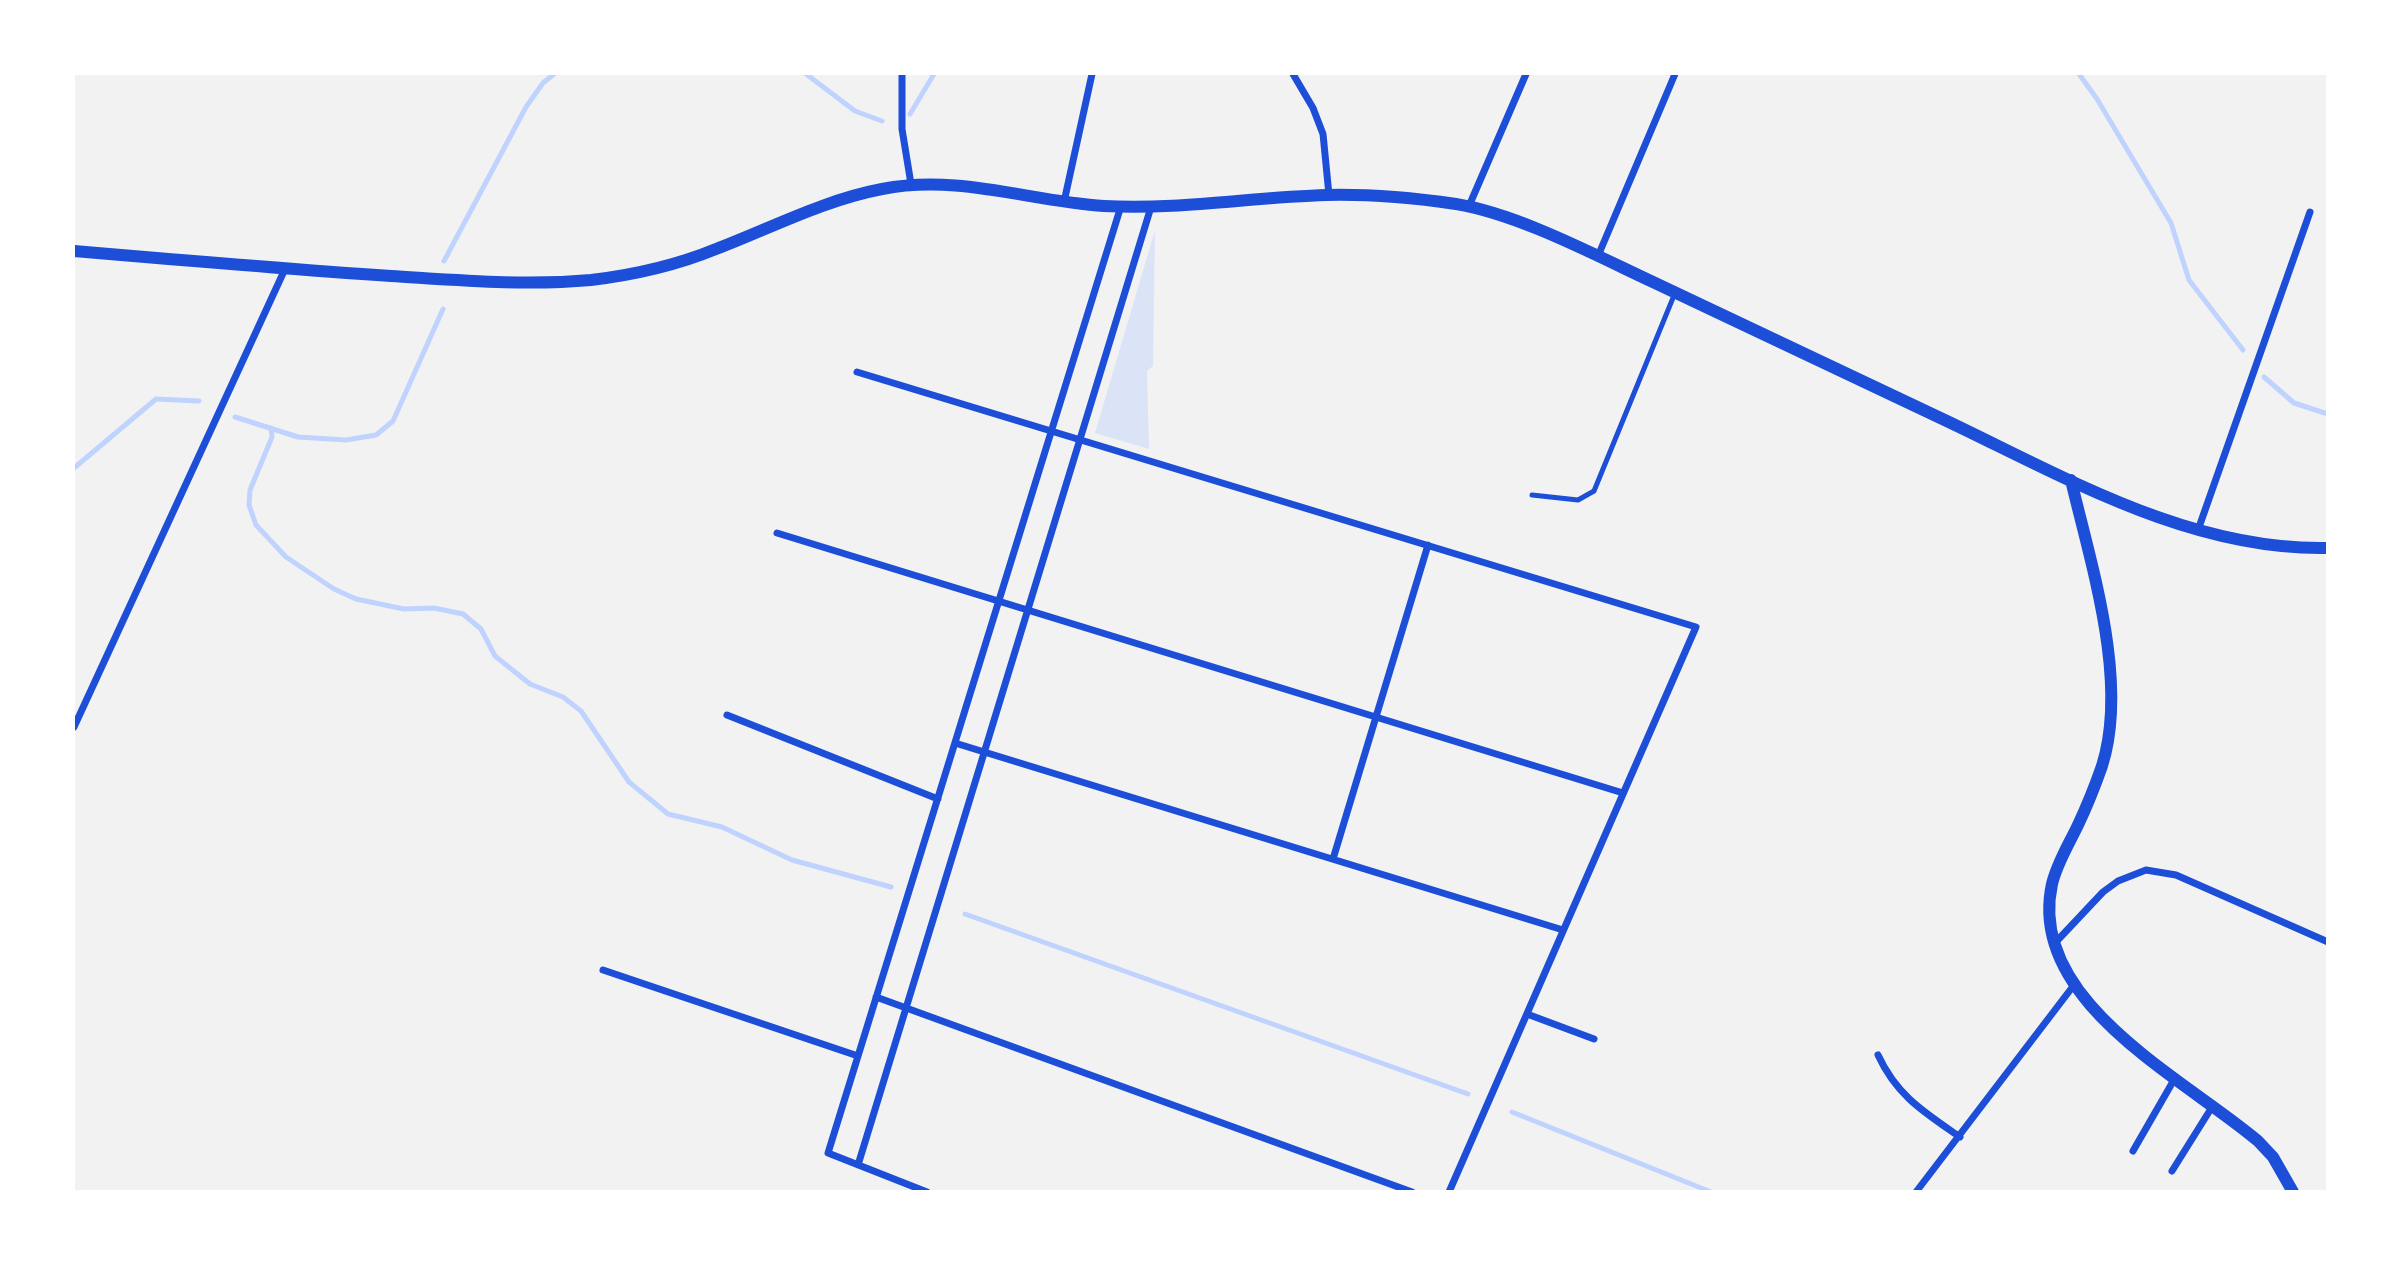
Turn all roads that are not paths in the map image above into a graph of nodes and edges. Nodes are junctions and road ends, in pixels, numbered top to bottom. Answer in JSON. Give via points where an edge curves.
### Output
{"nodes":[{"id":1,"x":902,"y":74,"type":"edge"},
{"id":2,"x":1092,"y":74,"type":"edge"},
{"id":3,"x":1293,"y":74,"type":"edge"},
{"id":4,"x":1526,"y":74,"type":"edge"},
{"id":5,"x":1675,"y":74,"type":"edge"},
{"id":6,"x":911,"y":184,"type":"junction"},
{"id":7,"x":1329,"y":195,"type":"junction"},
{"id":8,"x":1064,"y":202,"type":"junction"},
{"id":9,"x":1121,"y":206,"type":"junction"},
{"id":10,"x":1151,"y":206,"type":"junction"},
{"id":11,"x":1469,"y":206,"type":"junction"},
{"id":12,"x":2309,"y":212,"type":"dead end"},
{"id":13,"x":74,"y":251,"type":"edge"},
{"id":14,"x":1598,"y":256,"type":"junction"},
{"id":15,"x":285,"y":269,"type":"junction"},
{"id":16,"x":1675,"y":293,"type":"junction"},
{"id":17,"x":857,"y":372,"type":"dead end"},
{"id":18,"x":1051,"y":431,"type":"junction"},
{"id":19,"x":1080,"y":440,"type":"junction"},
{"id":20,"x":2071,"y":480,"type":"junction"},
{"id":21,"x":1532,"y":495,"type":"dead end"},
{"id":22,"x":2198,"y":531,"type":"junction"},
{"id":23,"x":777,"y":533,"type":"dead end"},
{"id":24,"x":1428,"y":545,"type":"junction"},
{"id":25,"x":2328,"y":548,"type":"edge"},
{"id":26,"x":999,"y":601,"type":"junction"},
{"id":27,"x":1028,"y":610,"type":"junction"},
{"id":28,"x":727,"y":715,"type":"dead end"},
{"id":29,"x":1376,"y":717,"type":"junction"},
{"id":30,"x":74,"y":727,"type":"edge"},
{"id":31,"x":955,"y":743,"type":"junction"},
{"id":32,"x":985,"y":752,"type":"junction"},
{"id":33,"x":1623,"y":793,"type":"junction"},
{"id":34,"x":938,"y":799,"type":"junction"},
{"id":35,"x":1333,"y":859,"type":"junction"},
{"id":36,"x":1563,"y":930,"type":"junction"},
{"id":37,"x":2328,"y":942,"type":"edge"},
{"id":38,"x":2054,"y":945,"type":"junction"},
{"id":39,"x":603,"y":970,"type":"dead end"},
{"id":40,"x":2074,"y":985,"type":"junction"},
{"id":41,"x":876,"y":997,"type":"junction"},
{"id":42,"x":906,"y":1008,"type":"junction"},
{"id":43,"x":1527,"y":1014,"type":"junction"},
{"id":44,"x":1594,"y":1039,"type":"dead end"},
{"id":45,"x":1878,"y":1055,"type":"dead end"},
{"id":46,"x":858,"y":1056,"type":"junction"},
{"id":47,"x":2175,"y":1078,"type":"junction"},
{"id":48,"x":2212,"y":1107,"type":"junction"},
{"id":49,"x":1960,"y":1137,"type":"junction"},
{"id":50,"x":2133,"y":1151,"type":"dead end"},
{"id":51,"x":858,"y":1165,"type":"junction"},
{"id":52,"x":2172,"y":1171,"type":"dead end"},
{"id":53,"x":927,"y":1192,"type":"edge"},
{"id":54,"x":1412,"y":1192,"type":"edge"},
{"id":55,"x":1449,"y":1192,"type":"edge"},
{"id":56,"x":1916,"y":1192,"type":"edge"},
{"id":57,"x":2293,"y":1192,"type":"edge"}],
"edges":[{"from":1,"to":6,"type":"street","via":[[902,129]]},
{"from":2,"to":8,"type":"street"},
{"from":3,"to":7,"type":"street","via":[[1323,134]]},
{"from":4,"to":11,"type":"street"},
{"from":5,"to":14,"type":"street"},
{"from":6,"to":8,"type":"street","via":[[961,184]]},
{"from":6,"to":15,"type":"street","via":[[820,207],[686,260],[596,279],[490,282]]},
{"from":7,"to":10,"type":"street"},
{"from":7,"to":11,"type":"street"},
{"from":8,"to":9,"type":"street"},
{"from":9,"to":10,"type":"street"},
{"from":9,"to":18,"type":"street"},
{"from":10,"to":19,"type":"street"},
{"from":11,"to":14,"type":"street"},
{"from":12,"to":22,"type":"street"},
{"from":13,"to":15,"type":"street"},
{"from":14,"to":16,"type":"street"},
{"from":15,"to":30,"type":"street"},
{"from":16,"to":20,"type":"street"},
{"from":16,"to":21,"type":"lane","via":[[1594,491],[1578,500]]},
{"from":17,"to":18,"type":"street"},
{"from":18,"to":19,"type":"street"},
{"from":18,"to":26,"type":"street"},
{"from":19,"to":24,"type":"street"},
{"from":19,"to":27,"type":"street"},
{"from":20,"to":22,"type":"street"},
{"from":20,"to":38,"type":"street","via":[[2100,604],[2112,710],[2102,766],[2052,884],[2049,913]]},
{"from":22,"to":25,"type":"street","via":[[2253,544]]},
{"from":23,"to":26,"type":"street"},
{"from":24,"to":29,"type":"street"},
{"from":24,"to":33,"type":"street","via":[[1696,627]]},
{"from":26,"to":27,"type":"street"},
{"from":26,"to":31,"type":"street"},
{"from":27,"to":29,"type":"street"},
{"from":27,"to":32,"type":"street"},
{"from":28,"to":34,"type":"street"},
{"from":29,"to":33,"type":"street"},
{"from":29,"to":35,"type":"street"},
{"from":31,"to":32,"type":"street"},
{"from":31,"to":34,"type":"street"},
{"from":32,"to":35,"type":"street"},
{"from":32,"to":42,"type":"street"},
{"from":33,"to":36,"type":"street"},
{"from":34,"to":41,"type":"street"},
{"from":35,"to":36,"type":"street"},
{"from":36,"to":43,"type":"street"},
{"from":37,"to":38,"type":"street","via":[[2176,875],[2146,870],[2103,892]]},
{"from":38,"to":40,"type":"street"},
{"from":39,"to":46,"type":"street"},
{"from":40,"to":47,"type":"street","via":[[2103,1019]]},
{"from":40,"to":49,"type":"street"},
{"from":41,"to":42,"type":"street"},
{"from":41,"to":46,"type":"street"},
{"from":42,"to":51,"type":"street"},
{"from":42,"to":54,"type":"street"},
{"from":43,"to":44,"type":"street"},
{"from":43,"to":55,"type":"street"},
{"from":45,"to":49,"type":"street","via":[[1904,1096]]},
{"from":46,"to":51,"type":"street","via":[[828,1153]]},
{"from":47,"to":48,"type":"street"},
{"from":47,"to":50,"type":"street"},
{"from":48,"to":52,"type":"street"},
{"from":48,"to":57,"type":"street","via":[[2258,1141]]},
{"from":49,"to":56,"type":"street"},
{"from":51,"to":53,"type":"street"}]}
